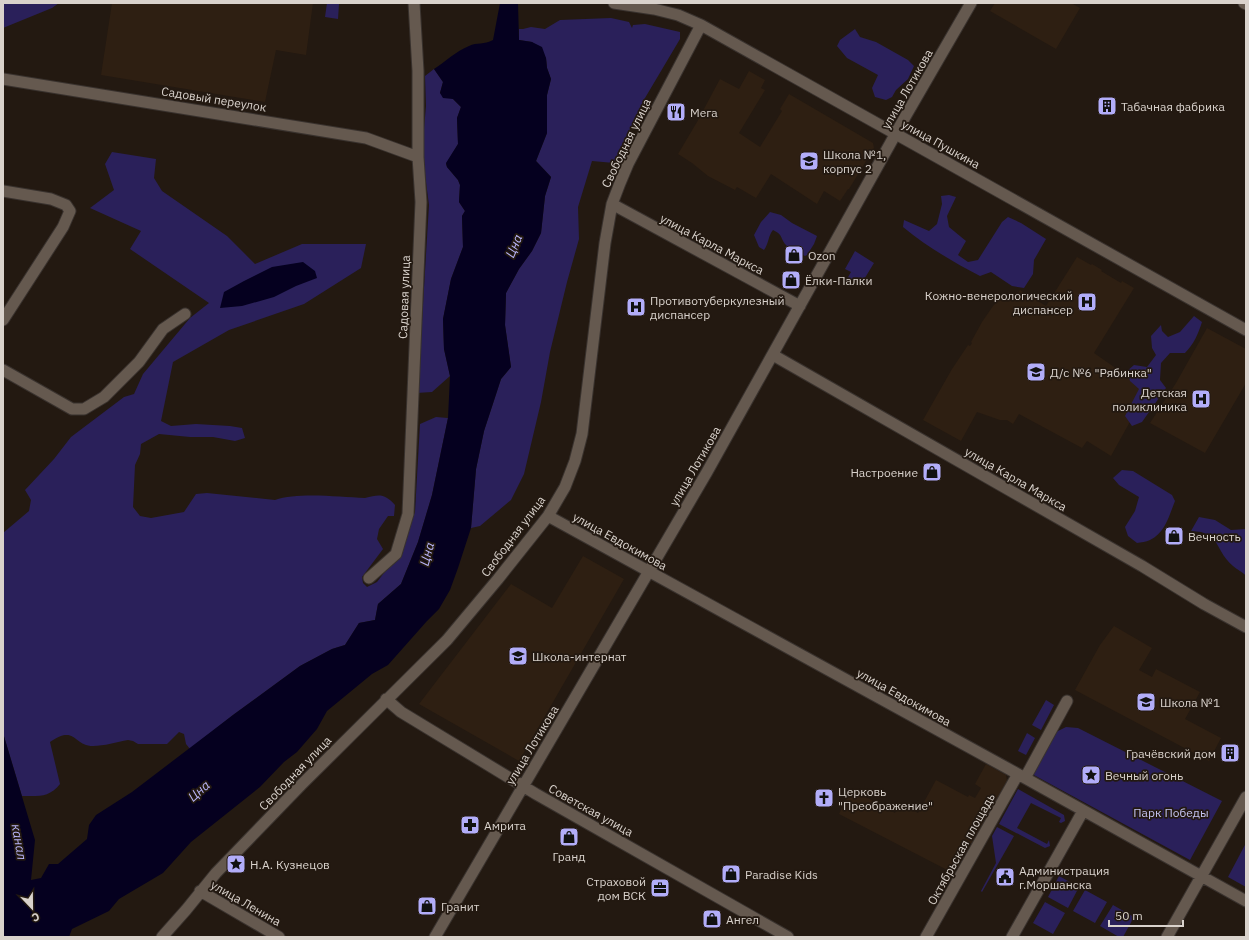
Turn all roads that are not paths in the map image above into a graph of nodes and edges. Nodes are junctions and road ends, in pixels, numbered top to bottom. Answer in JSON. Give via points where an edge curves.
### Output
{"nodes":[{"id":1,"x":414,"y":3,"type":"edge"},
{"id":2,"x":614,"y":3,"type":"edge"},
{"id":3,"x":971,"y":3,"type":"edge"},
{"id":4,"x":701,"y":25,"type":"junction"},
{"id":5,"x":3,"y":79,"type":"edge"},
{"id":6,"x":896,"y":134,"type":"junction"},
{"id":7,"x":418,"y":157,"type":"junction"},
{"id":8,"x":3,"y":191,"type":"edge"},
{"id":9,"x":612,"y":204,"type":"junction"},
{"id":10,"x":800,"y":306,"type":"junction"},
{"id":11,"x":185,"y":314,"type":"dead end"},
{"id":12,"x":3,"y":320,"type":"edge"},
{"id":13,"x":1246,"y":330,"type":"edge"},
{"id":14,"x":773,"y":355,"type":"junction"},
{"id":15,"x":3,"y":370,"type":"edge"},
{"id":16,"x":548,"y":516,"type":"junction"},
{"id":17,"x":648,"y":572,"type":"junction"},
{"id":18,"x":369,"y":578,"type":"dead end"},
{"id":19,"x":1246,"y":627,"type":"edge"},
{"id":20,"x":386,"y":699,"type":"junction"},
{"id":21,"x":1067,"y":701,"type":"dead end"},
{"id":22,"x":1021,"y":776,"type":"junction"},
{"id":23,"x":523,"y":786,"type":"junction"},
{"id":24,"x":1246,"y":797,"type":"edge"},
{"id":25,"x":1083,"y":811,"type":"junction"},
{"id":26,"x":1201,"y":877,"type":"junction"},
{"id":27,"x":200,"y":891,"type":"junction"},
{"id":28,"x":1246,"y":902,"type":"edge"},
{"id":29,"x":162,"y":937,"type":"edge"},
{"id":30,"x":279,"y":937,"type":"edge"},
{"id":31,"x":435,"y":937,"type":"edge"},
{"id":32,"x":788,"y":937,"type":"edge"},
{"id":33,"x":926,"y":937,"type":"edge"},
{"id":34,"x":1012,"y":937,"type":"edge"},
{"id":35,"x":1167,"y":937,"type":"edge"}],
"edges":[{"from":1,"to":7,"type":"street","name":"Садовая улица","via":[[418,71]]},
{"from":2,"to":4,"type":"street","name":"улица Пушкина","via":[[672,13]]},
{"from":3,"to":6,"type":"street","name":"улица Лотикова"},
{"from":4,"to":6,"type":"street","name":"улица Пушкина"},
{"from":4,"to":9,"type":"street","name":"Свободная улица","via":[[628,164]]},
{"from":5,"to":7,"type":"street","name":"Садовый переулок","via":[[366,138]]},
{"from":6,"to":10,"type":"street","name":"улица Лотикова"},
{"from":6,"to":13,"type":"street","name":"улица Пушкина"},
{"from":7,"to":18,"type":"street","name":"Садовая улица","via":[[421,202],[408,514],[396,554]]},
{"from":8,"to":12,"type":"street","via":[[51,199],[66,205],[70,211],[63,227]]},
{"from":9,"to":10,"type":"street","name":"улица Карла Маркса"},
{"from":9,"to":16,"type":"street","name":"Свободная улица","via":[[582,434],[565,487]]},
{"from":10,"to":14,"type":"street","name":"улица Лотикова"},
{"from":11,"to":15,"type":"street","via":[[163,330],[139,362],[104,397],[84,409],[72,409]]},
{"from":14,"to":17,"type":"street","name":"улица Лотикова"},
{"from":14,"to":19,"type":"street","name":"улица Карла Маркса"},
{"from":16,"to":17,"type":"street","name":"улица Евдокимова"},
{"from":16,"to":20,"type":"street","name":"Свободная улица","via":[[447,640]]},
{"from":17,"to":22,"type":"street","name":"улица Евдокимова"},
{"from":17,"to":23,"type":"street","name":"улица Лотикова"},
{"from":20,"to":23,"type":"street","name":"Советская улица","via":[[401,712]]},
{"from":20,"to":27,"type":"street","name":"Свободная улица"},
{"from":21,"to":22,"type":"street","name":"Октябрьская площадь"},
{"from":22,"to":25,"type":"street","name":"улица Евдокимова"},
{"from":22,"to":33,"type":"street","name":"Октябрьская площадь"},
{"from":23,"to":31,"type":"street","name":"улица Лотикова"},
{"from":23,"to":32,"type":"street","name":"Советская улица"},
{"from":24,"to":26,"type":"street"},
{"from":25,"to":26,"type":"street","name":"улица Евдокимова"},
{"from":25,"to":34,"type":"street"},
{"from":26,"to":28,"type":"street","name":"улица Евдокимова"},
{"from":26,"to":35,"type":"street"},
{"from":27,"to":29,"type":"street","name":"Свободная улица"},
{"from":27,"to":30,"type":"street","name":"улица Ленина"}]}
